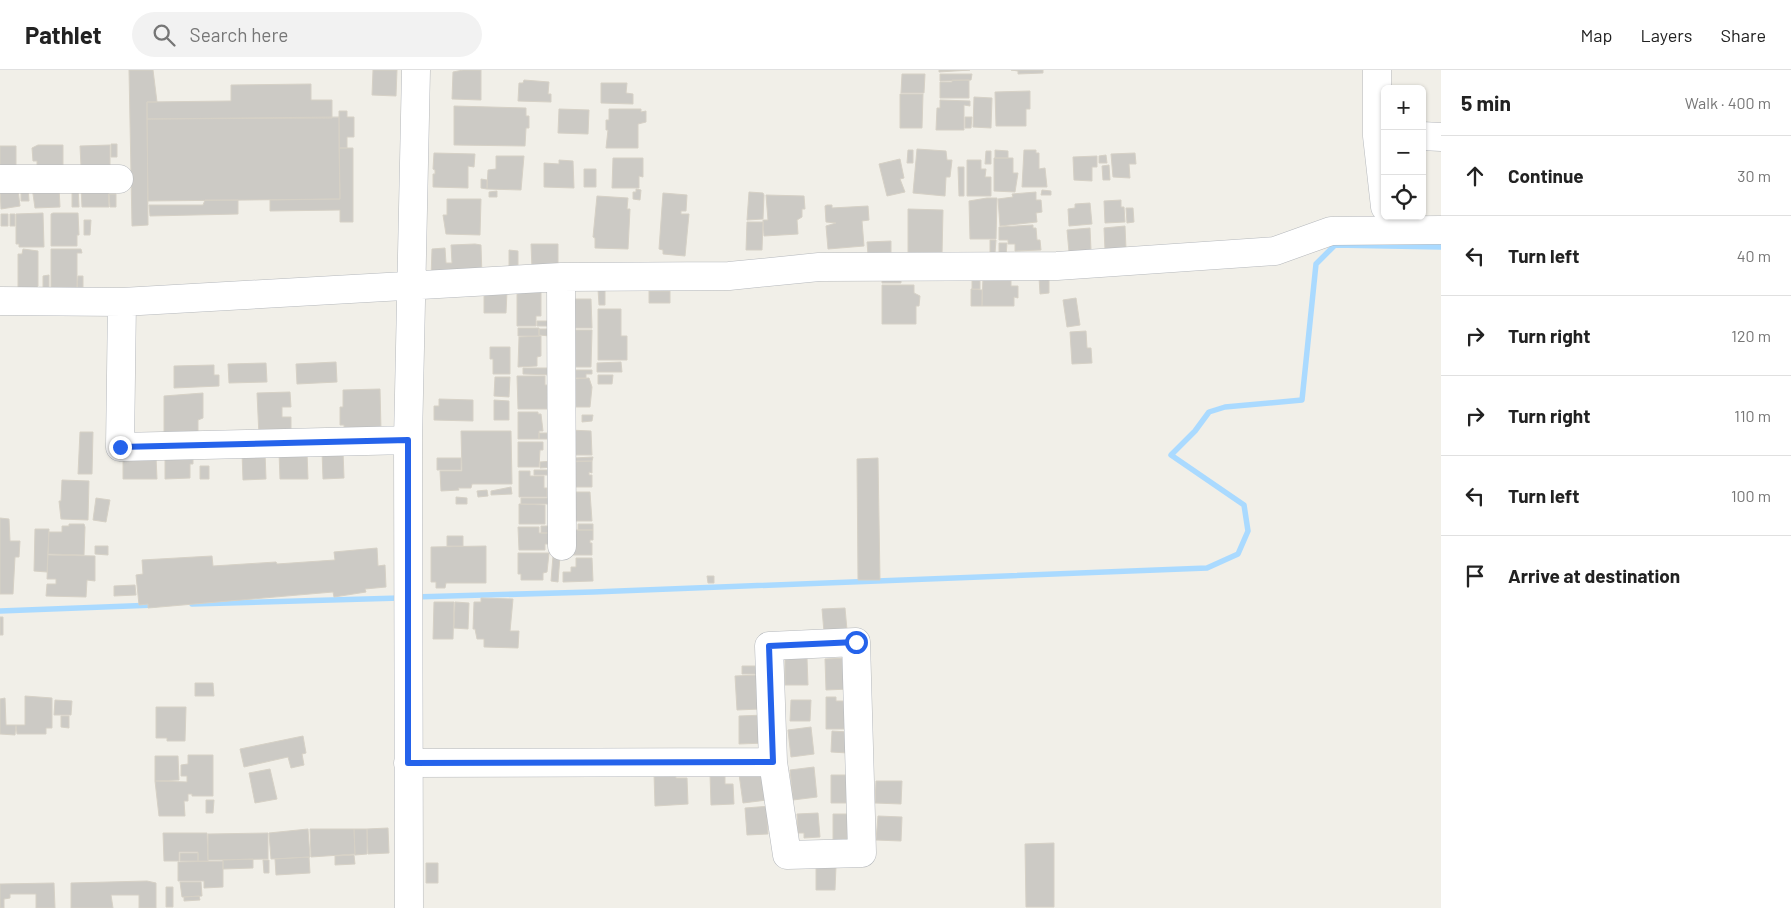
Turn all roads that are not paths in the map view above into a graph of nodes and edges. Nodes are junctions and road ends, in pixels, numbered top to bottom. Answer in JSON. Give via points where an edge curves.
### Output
{"nodes":[{"id":1,"x":416,"y":70,"type":"edge"},
{"id":2,"x":1377,"y":70,"type":"edge"},
{"id":3,"x":1381,"y":136,"type":"edge"},
{"id":4,"x":1426,"y":136,"type":"edge"},
{"id":5,"x":1441,"y":137,"type":"edge"},
{"id":6,"x":0,"y":179,"type":"edge"},
{"id":7,"x":119,"y":179,"type":"dead end"},
{"id":8,"x":1381,"y":219,"type":"edge"},
{"id":9,"x":1395,"y":220,"type":"edge"},
{"id":10,"x":1441,"y":230,"type":"edge"},
{"id":11,"x":561,"y":277,"type":"junction"},
{"id":12,"x":413,"y":286,"type":"junction"},
{"id":13,"x":0,"y":301,"type":"edge"},
{"id":14,"x":122,"y":302,"type":"junction"},
{"id":15,"x":408,"y":440,"type":"junction"},
{"id":16,"x":562,"y":546,"type":"dead end"},
{"id":17,"x":773,"y":762,"type":"junction"},
{"id":18,"x":408,"y":763,"type":"junction"},
{"id":19,"x":409,"y":908,"type":"edge"}],
"edges":[{"from":1,"to":12,"type":"street"},
{"from":2,"to":3,"type":"street"},
{"from":4,"to":5,"type":"street"},
{"from":6,"to":7,"type":"street"},
{"from":8,"to":11,"type":"street","via":[[1331,231],[1275,251],[1057,266],[819,267],[729,276]]},
{"from":9,"to":10,"type":"street"},
{"from":11,"to":12,"type":"street"},
{"from":11,"to":16,"type":"street"},
{"from":12,"to":14,"type":"street"},
{"from":12,"to":15,"type":"street"},
{"from":13,"to":14,"type":"street"},
{"from":14,"to":15,"type":"street","via":[[120,447]]},
{"from":15,"to":18,"type":"street"},
{"from":17,"to":17,"type":"street","via":[[787,855],[862,853],[856,642],[769,646]]},
{"from":17,"to":18,"type":"street"},
{"from":18,"to":19,"type":"street"}]}
